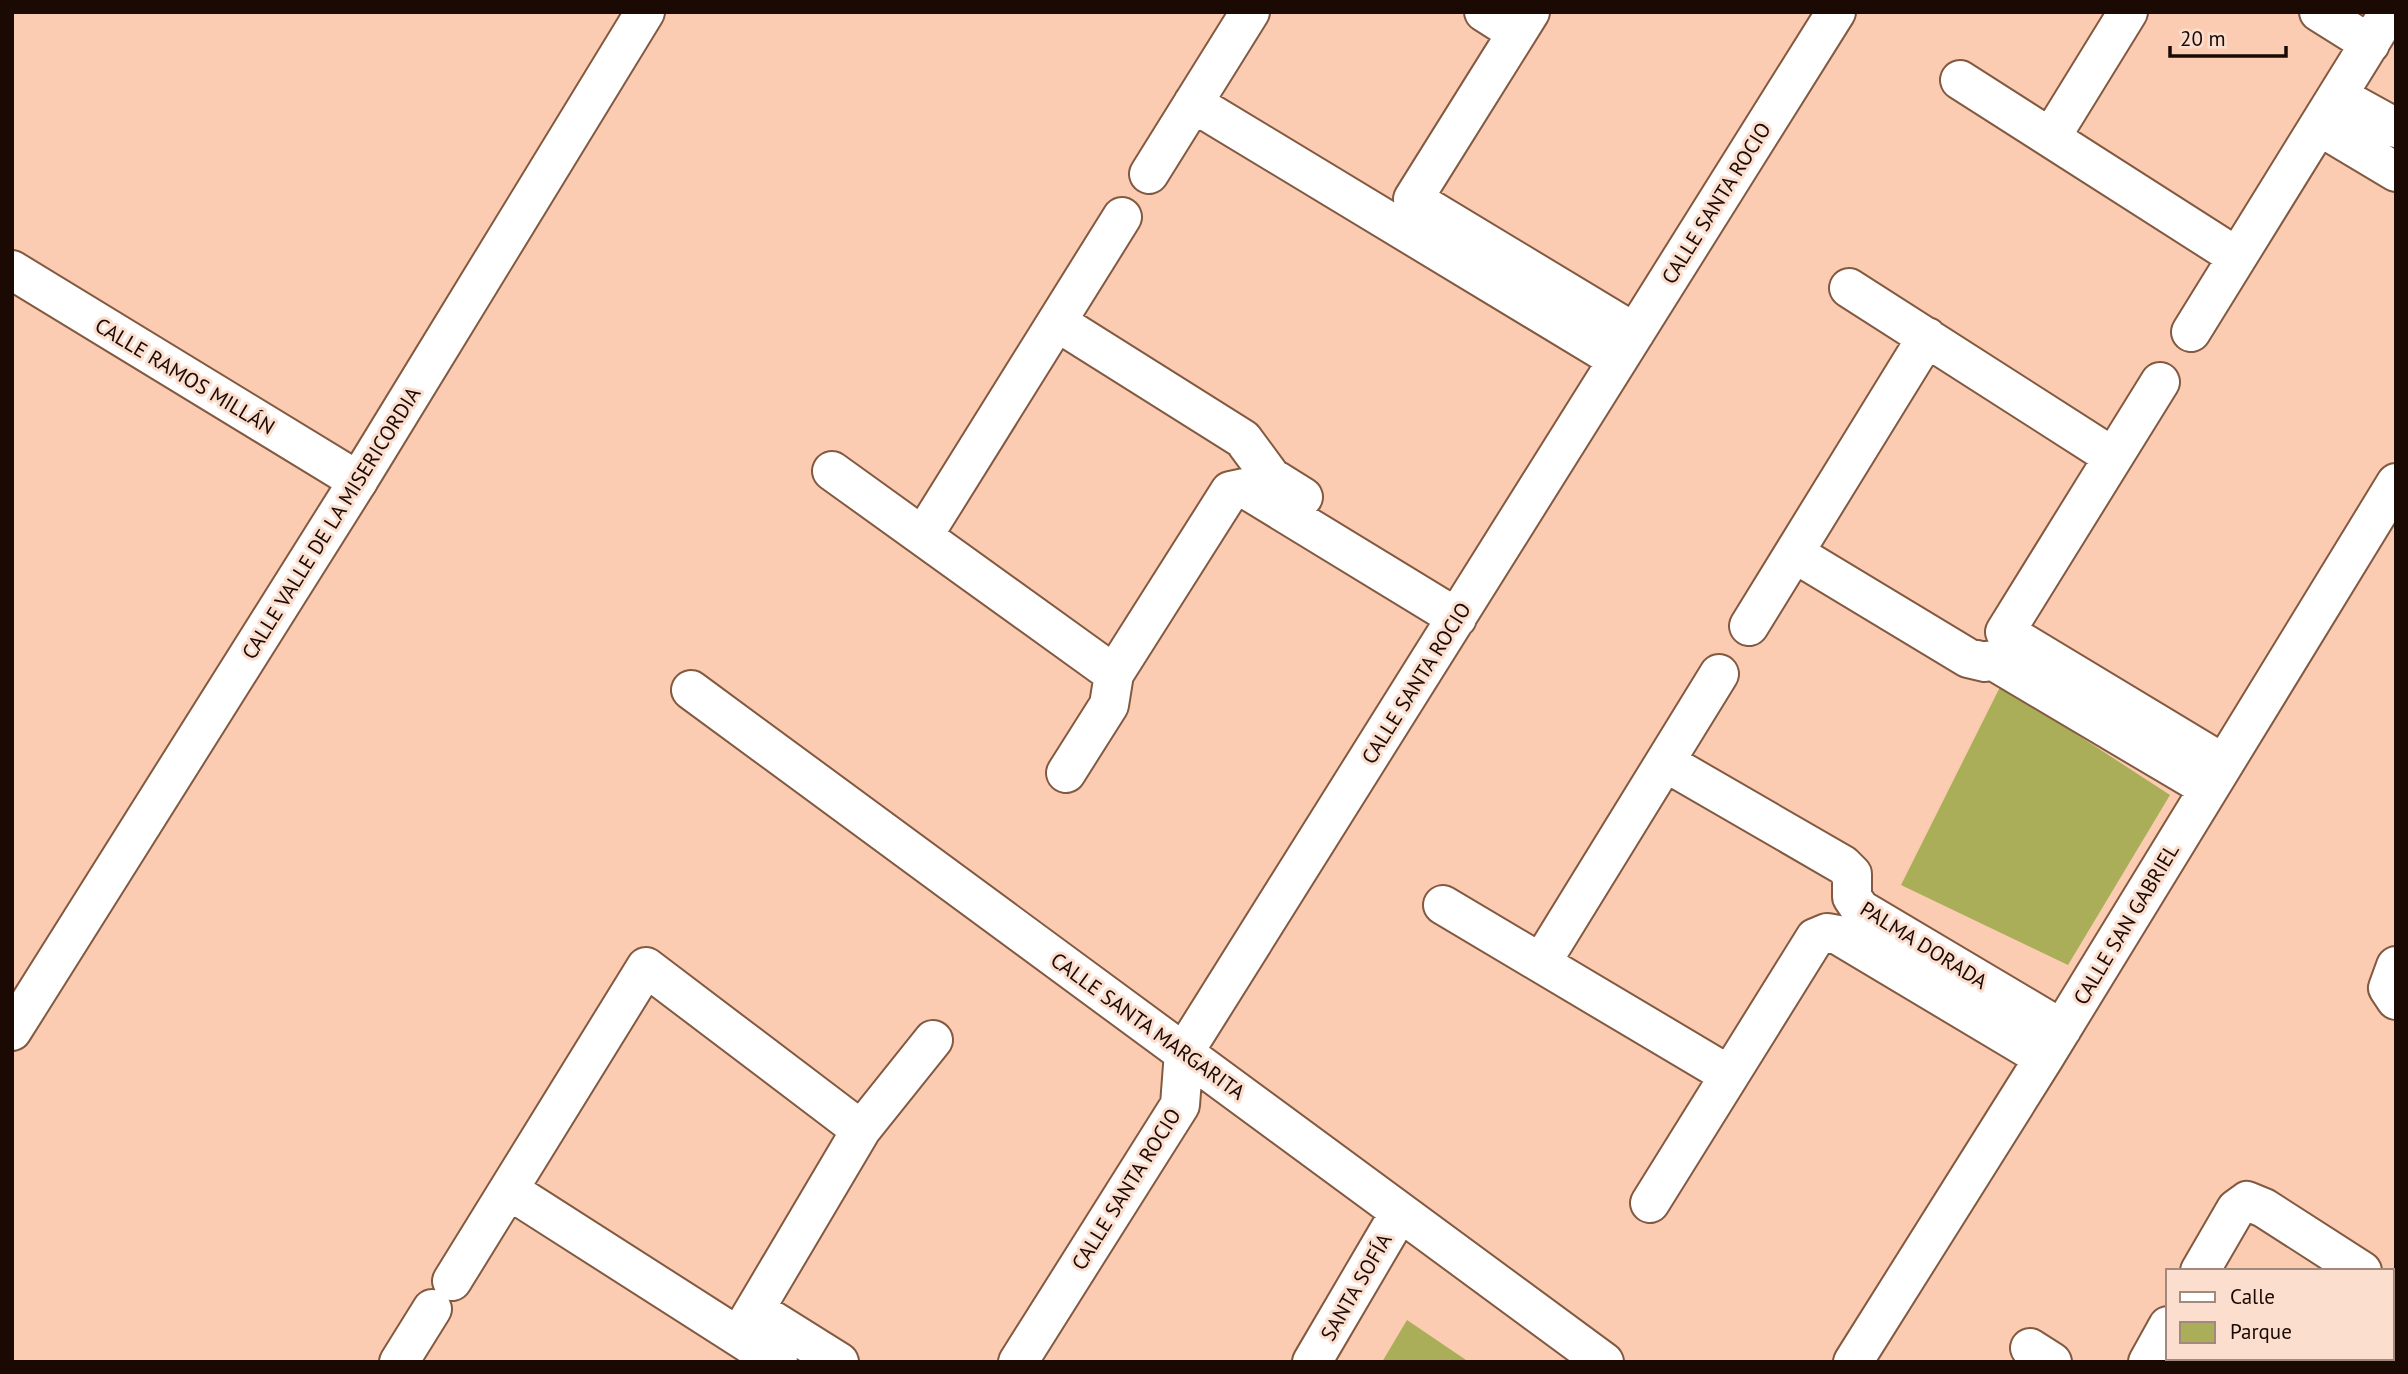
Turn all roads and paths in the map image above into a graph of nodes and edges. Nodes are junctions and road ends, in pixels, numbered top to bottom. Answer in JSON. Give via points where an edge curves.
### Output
{"nodes":[{"id":1,"x":645,"y":12,"type":"edge"},
{"id":2,"x":1250,"y":12,"type":"edge"},
{"id":3,"x":1484,"y":12,"type":"edge"},
{"id":4,"x":1836,"y":12,"type":"edge"},
{"id":5,"x":2128,"y":12,"type":"edge"},
{"id":6,"x":2319,"y":12,"type":"edge"},
{"id":7,"x":1524,"y":23,"type":"edge"},
{"id":8,"x":2379,"y":28,"type":"edge"},
{"id":9,"x":1960,"y":80,"type":"dead end"},
{"id":10,"x":1193,"y":103,"type":"junction"},
{"id":11,"x":2328,"y":111,"type":"junction"},
{"id":12,"x":2396,"y":128,"type":"edge"},
{"id":13,"x":2051,"y":137,"type":"junction"},
{"id":14,"x":2396,"y":172,"type":"edge"},
{"id":15,"x":1149,"y":174,"type":"dead end"},
{"id":16,"x":1122,"y":217,"type":"dead end"},
{"id":17,"x":2237,"y":257,"type":"junction"},
{"id":18,"x":12,"y":270,"type":"edge"},
{"id":19,"x":1849,"y":288,"type":"dead end"},
{"id":20,"x":1057,"y":322,"type":"junction"},
{"id":21,"x":2191,"y":332,"type":"dead end"},
{"id":22,"x":1927,"y":337,"type":"junction"},
{"id":23,"x":1626,"y":347,"type":"junction"},
{"id":24,"x":2160,"y":382,"type":"dead end"},
{"id":25,"x":2113,"y":457,"type":"junction"},
{"id":26,"x":832,"y":471,"type":"dead end"},
{"id":27,"x":358,"y":481,"type":"junction"},
{"id":28,"x":2396,"y":483,"type":"edge"},
{"id":29,"x":923,"y":536,"type":"junction"},
{"id":30,"x":1794,"y":553,"type":"junction"},
{"id":31,"x":1463,"y":608,"type":"junction"},
{"id":32,"x":1749,"y":626,"type":"dead end"},
{"id":33,"x":1114,"y":674,"type":"junction"},
{"id":34,"x":1719,"y":674,"type":"dead end"},
{"id":35,"x":691,"y":690,"type":"dead end"},
{"id":36,"x":1665,"y":762,"type":"junction"},
{"id":37,"x":1066,"y":773,"type":"dead end"},
{"id":38,"x":2216,"y":776,"type":"junction"},
{"id":39,"x":1443,"y":905,"type":"dead end"},
{"id":40,"x":1541,"y":962,"type":"junction"},
{"id":41,"x":12,"y":1031,"type":"edge"},
{"id":42,"x":933,"y":1040,"type":"dead end"},
{"id":43,"x":2053,"y":1044,"type":"junction"},
{"id":44,"x":1184,"y":1052,"type":"junction"},
{"id":45,"x":1730,"y":1075,"type":"junction"},
{"id":46,"x":861,"y":1130,"type":"junction"},
{"id":47,"x":509,"y":1189,"type":"junction"},
{"id":48,"x":1650,"y":1203,"type":"dead end"},
{"id":49,"x":1400,"y":1212,"type":"junction"},
{"id":50,"x":2201,"y":1269,"type":"edge"},
{"id":51,"x":2359,"y":1269,"type":"edge"},
{"id":52,"x":748,"y":1323,"type":"junction"},
{"id":53,"x":2166,"y":1330,"type":"edge"},
{"id":54,"x":399,"y":1362,"type":"edge"},
{"id":55,"x":778,"y":1362,"type":"edge"},
{"id":56,"x":839,"y":1362,"type":"edge"},
{"id":57,"x":1018,"y":1362,"type":"edge"},
{"id":58,"x":1312,"y":1362,"type":"edge"},
{"id":59,"x":1604,"y":1362,"type":"edge"},
{"id":60,"x":1853,"y":1362,"type":"edge"},
{"id":61,"x":2148,"y":1362,"type":"edge"}],
"edges":[{"from":1,"to":27,"type":"street","name":"CALLE VALLE DE LA MISERICORDIA"},
{"from":2,"to":10,"type":"street"},
{"from":3,"to":7,"type":"street"},
{"from":4,"to":23,"type":"street","name":"CALLE SANTA ROCIO"},
{"from":5,"to":13,"type":"street"},
{"from":6,"to":8,"type":"street"},
{"from":7,"to":23,"type":"street","via":[[1413,199]]},
{"from":8,"to":11,"type":"street"},
{"from":9,"to":13,"type":"street"},
{"from":10,"to":15,"type":"street"},
{"from":10,"to":23,"type":"street"},
{"from":11,"to":12,"type":"street"},
{"from":11,"to":14,"type":"street"},
{"from":11,"to":17,"type":"street"},
{"from":13,"to":17,"type":"street"},
{"from":16,"to":20,"type":"street"},
{"from":17,"to":21,"type":"street"},
{"from":18,"to":27,"type":"street","name":"CALLE RAMOS MILLÁN"},
{"from":19,"to":22,"type":"street"},
{"from":20,"to":29,"type":"street"},
{"from":20,"to":31,"type":"street","via":[[1243,439],[1271,477]]},
{"from":22,"to":25,"type":"street"},
{"from":22,"to":30,"type":"street"},
{"from":23,"to":31,"type":"street","name":"CALLE SANTA ROCIO"},
{"from":24,"to":25,"type":"street"},
{"from":25,"to":38,"type":"street","via":[[2005,632]]},
{"from":26,"to":29,"type":"street"},
{"from":27,"to":41,"type":"street","name":"CALLE VALLE DE LA MISERICORDIA"},
{"from":28,"to":38,"type":"street","name":"CALLE SAN GABRIEL"},
{"from":29,"to":33,"type":"street"},
{"from":30,"to":32,"type":"street"},
{"from":30,"to":38,"type":"street","via":[[1968,658],[1992,660]]},
{"from":31,"to":33,"type":"street","via":[[1238,488],[1225,495]]},
{"from":31,"to":44,"type":"street","name":"CALLE SANTA ROCIO"},
{"from":33,"to":37,"type":"street","via":[[1109,705]]},
{"from":34,"to":36,"type":"street"},
{"from":35,"to":44,"type":"street","name":"CALLE SANTA MARGARITA"},
{"from":36,"to":40,"type":"street"},
{"from":36,"to":43,"type":"street","name":"PALMA DORADA","via":[[1843,864],[1852,874],[1852,897],[1860,909]]},
{"from":38,"to":43,"type":"street","name":"CALLE SAN GABRIEL"},
{"from":39,"to":40,"type":"street"},
{"from":40,"to":45,"type":"street"},
{"from":42,"to":46,"type":"street"},
{"from":43,"to":45,"type":"street","name":"PALMA DORADA","via":[[1827,933],[1815,938]]},
{"from":43,"to":60,"type":"street","name":"CALLE SAN GABRIEL"},
{"from":44,"to":49,"type":"street","name":"CALLE SANTA MARGARITA"},
{"from":44,"to":57,"type":"street","name":"CALLE SANTA ROCIO","via":[[1180,1105]]},
{"from":45,"to":48,"type":"street","name":"PALMA DORADA"},
{"from":46,"to":47,"type":"street","via":[[646,967]]},
{"from":46,"to":52,"type":"street"},
{"from":47,"to":52,"type":"street"},
{"from":47,"to":54,"type":"street"},
{"from":49,"to":58,"type":"street","name":"SANTA SOFÍA"},
{"from":49,"to":59,"type":"street","name":"CALLE SANTA MARGARITA"},
{"from":50,"to":51,"type":"street","via":[[2236,1209],[2247,1201]]},
{"from":52,"to":55,"type":"street"},
{"from":52,"to":56,"type":"street"},
{"from":53,"to":61,"type":"street"}]}
